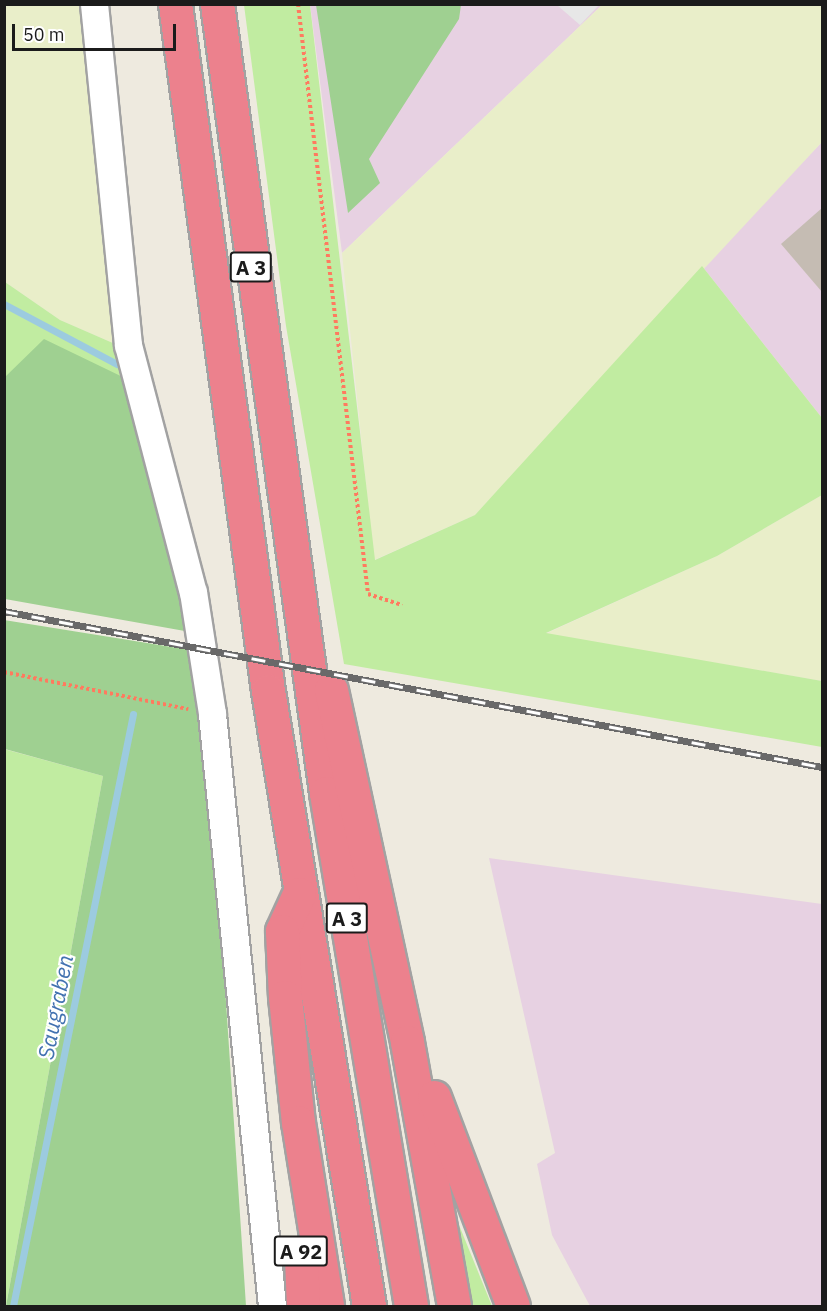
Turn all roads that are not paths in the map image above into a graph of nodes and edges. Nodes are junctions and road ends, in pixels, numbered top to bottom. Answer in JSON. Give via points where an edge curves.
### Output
{"nodes":[{"id":1,"x":94,"y":4,"type":"edge"},
{"id":2,"x":175,"y":4,"type":"edge"},
{"id":3,"x":217,"y":4,"type":"edge"},
{"id":4,"x":287,"y":528,"type":"junction"},
{"id":5,"x":299,"y":894,"type":"junction"},
{"id":6,"x":407,"y":1042,"type":"junction"},
{"id":7,"x":309,"y":1196,"type":"junction"},
{"id":8,"x":272,"y":1306,"type":"edge"},
{"id":9,"x":303,"y":1306,"type":"edge"},
{"id":10,"x":327,"y":1306,"type":"edge"},
{"id":11,"x":369,"y":1306,"type":"edge"},
{"id":12,"x":411,"y":1306,"type":"edge"},
{"id":13,"x":454,"y":1306,"type":"edge"},
{"id":14,"x":513,"y":1306,"type":"edge"}],
"edges":[{"from":1,"to":8,"type":"lane","via":[[128,345],[194,592],[212,714]]},
{"from":2,"to":5,"type":"highway","number":"A 3"},
{"from":3,"to":4,"type":"highway","number":"A 3"},
{"from":4,"to":6,"type":"highway","number":"A 3","via":[[310,568]]},
{"from":4,"to":12,"type":"highway","number":"A 3"},
{"from":5,"to":7,"type":"highway","number":"A 3","via":[[282,931]]},
{"from":5,"to":11,"type":"highway","number":"A 3"},
{"from":6,"to":13,"type":"highway","number":"A 3"},
{"from":6,"to":14,"type":"highway","number":"A 3","via":[[425,1068]]},
{"from":7,"to":9,"type":"highway","number":"A 92","via":[[300,1221]]},
{"from":7,"to":10,"type":"highway","number":"A 3"}]}
